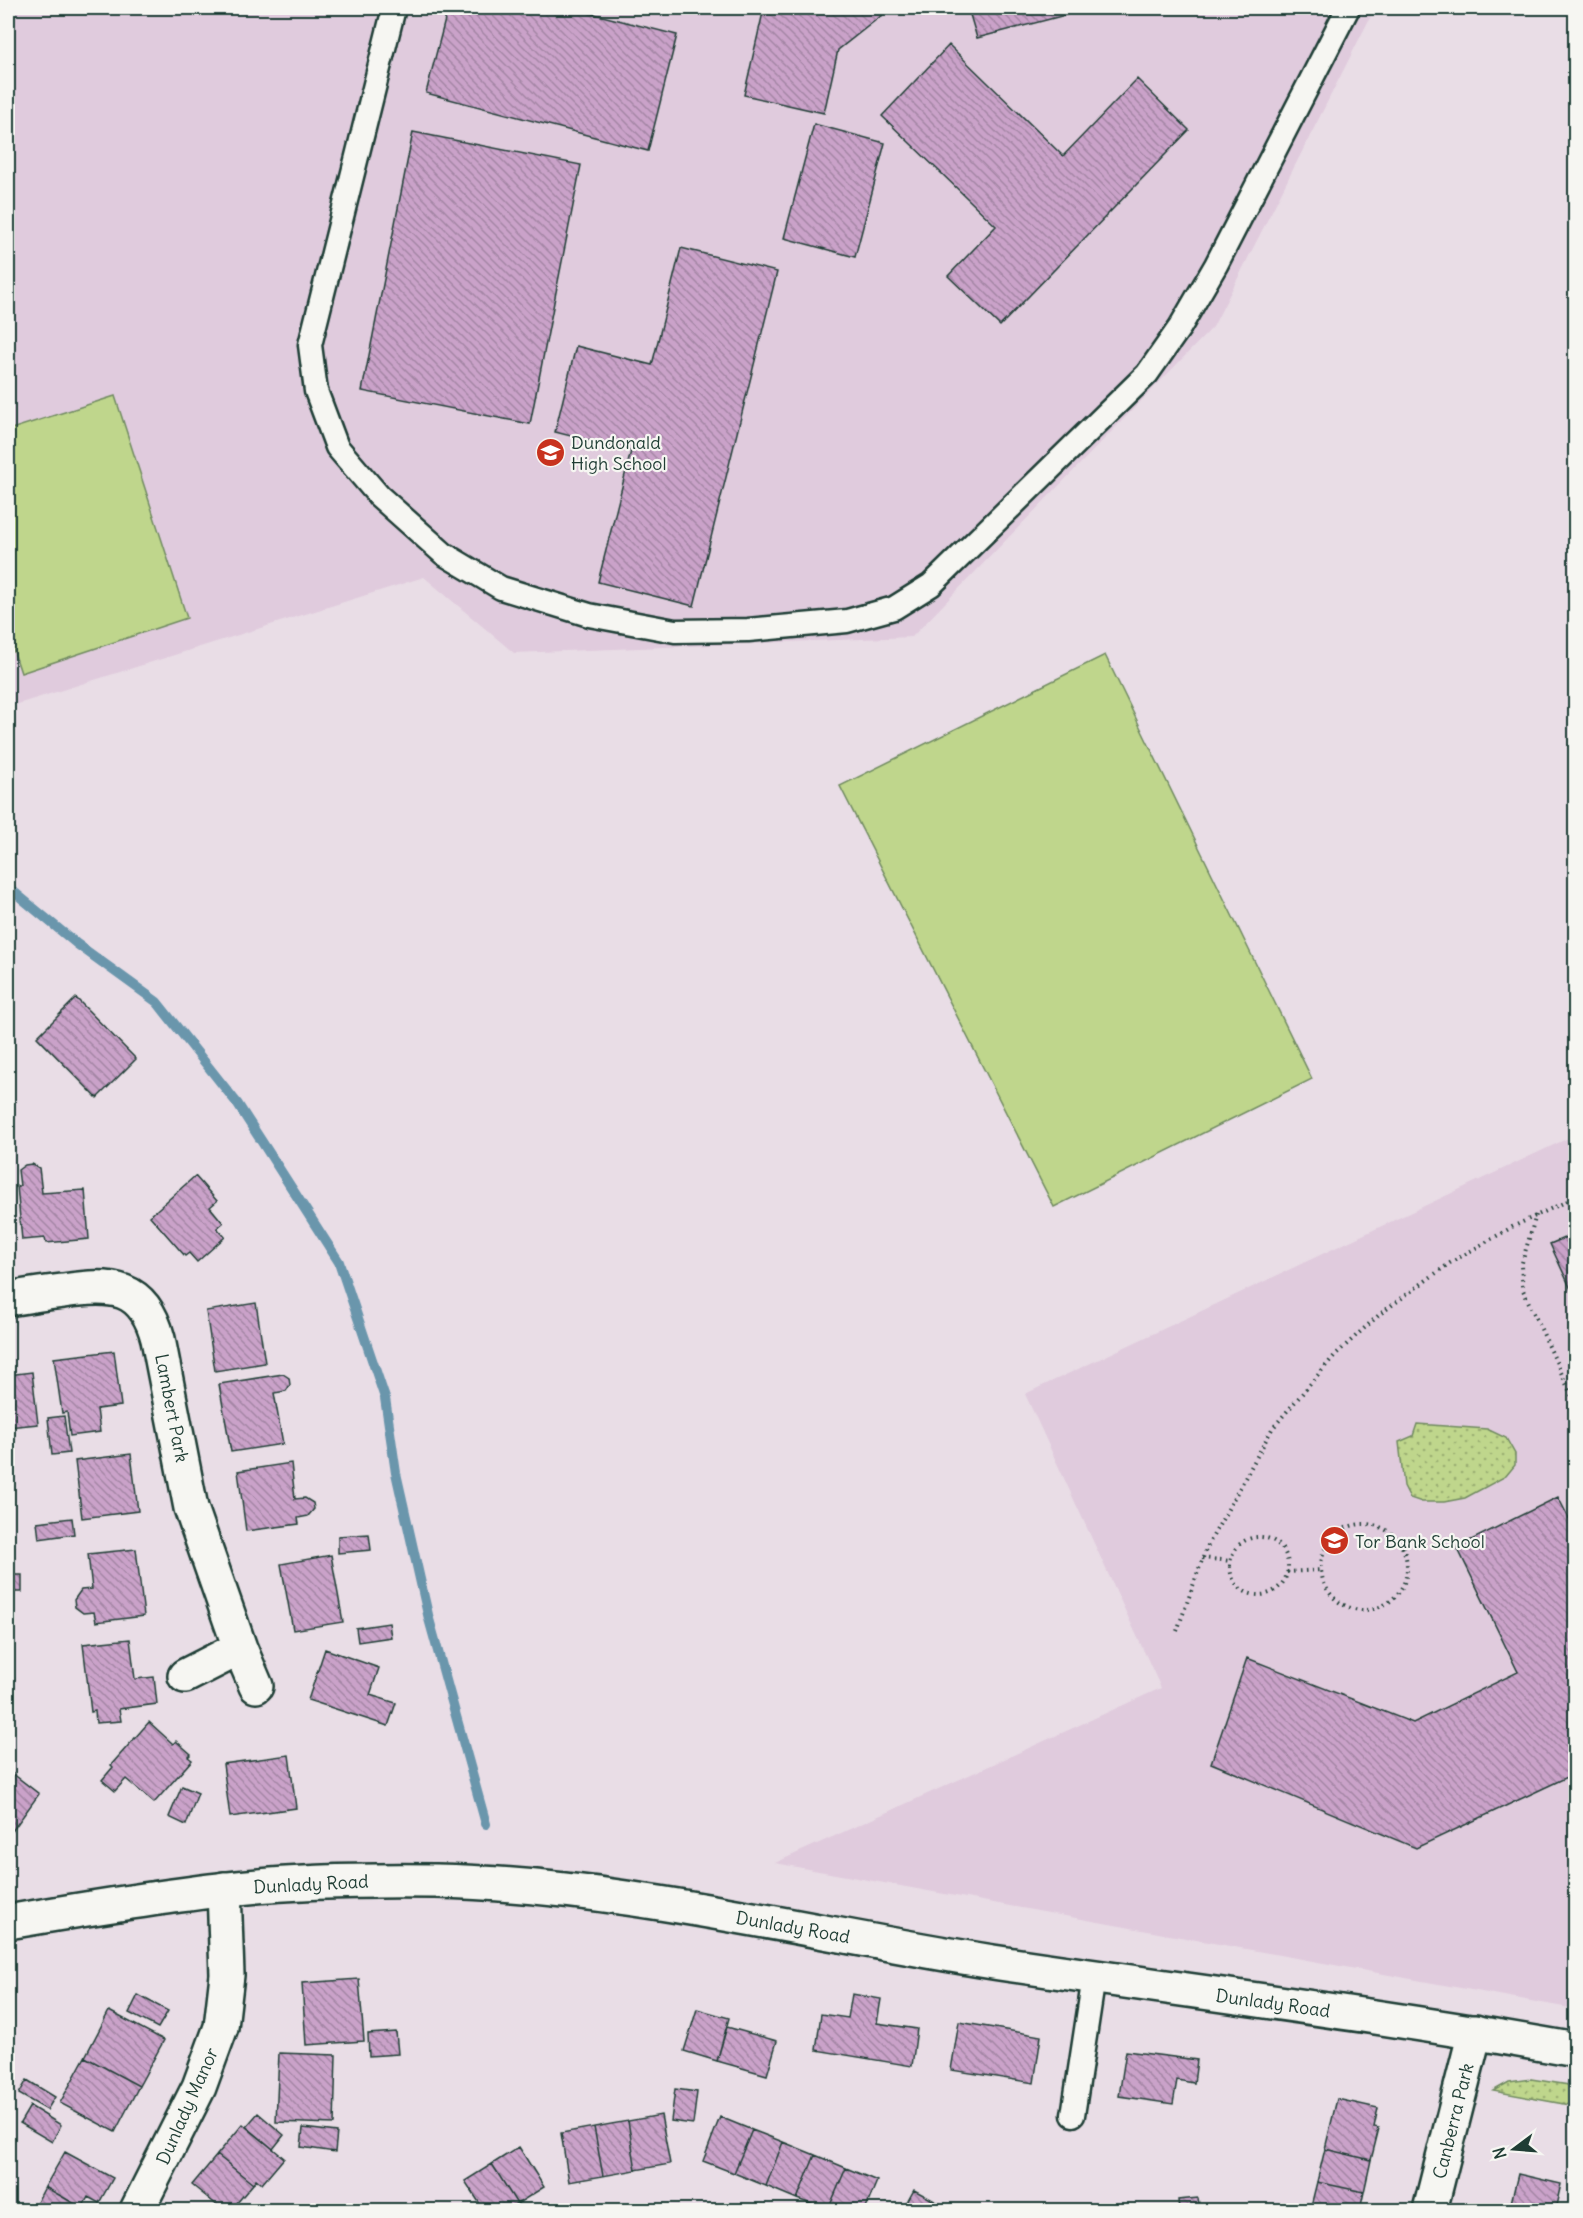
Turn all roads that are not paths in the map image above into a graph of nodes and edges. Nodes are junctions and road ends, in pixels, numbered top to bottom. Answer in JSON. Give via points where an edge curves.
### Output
{"nodes":[{"id":1,"x":394,"y":8,"type":"edge"},
{"id":2,"x":1348,"y":8,"type":"edge"},
{"id":3,"x":8,"y":1299,"type":"edge"},
{"id":4,"x":240,"y":1648,"type":"junction"},
{"id":5,"x":185,"y":1676,"type":"dead end"},
{"id":6,"x":256,"y":1686,"type":"dead end"},
{"id":7,"x":224,"y":1889,"type":"junction"},
{"id":8,"x":8,"y":1922,"type":"edge"},
{"id":9,"x":1094,"y":1977,"type":"junction"},
{"id":10,"x":1475,"y":2032,"type":"junction"},
{"id":11,"x":1575,"y":2050,"type":"edge"},
{"id":12,"x":1073,"y":2115,"type":"dead end"},
{"id":13,"x":137,"y":2211,"type":"edge"},
{"id":14,"x":1430,"y":2211,"type":"edge"}],
"edges":[{"from":1,"to":2,"type":"lane","via":[[310,345],[316,391],[337,447],[379,496],[435,547],[501,588],[589,615],[675,631],[748,630],[847,621],[894,608],[931,585],[1147,374],[1216,265]]},
{"from":3,"to":4,"type":"street","name":"Lambert Park","via":[[108,1287],[121,1290],[145,1308],[158,1339],[191,1508]]},
{"from":4,"to":5,"type":"street"},
{"from":4,"to":6,"type":"street","name":"Lambert Park"},
{"from":7,"to":8,"type":"street","name":"Dunlady Road"},
{"from":7,"to":9,"type":"street","name":"Dunlady Road","via":[[324,1881],[426,1881],[540,1888],[674,1905]]},
{"from":7,"to":13,"type":"street","name":"Dunlady Manor","via":[[227,1975],[222,2027],[199,2087]]},
{"from":9,"to":10,"type":"street","name":"Dunlady Road"},
{"from":9,"to":12,"type":"lane"},
{"from":10,"to":11,"type":"street","name":"Dunlady Road"},
{"from":10,"to":14,"type":"street","name":"Canberra Park"}]}
